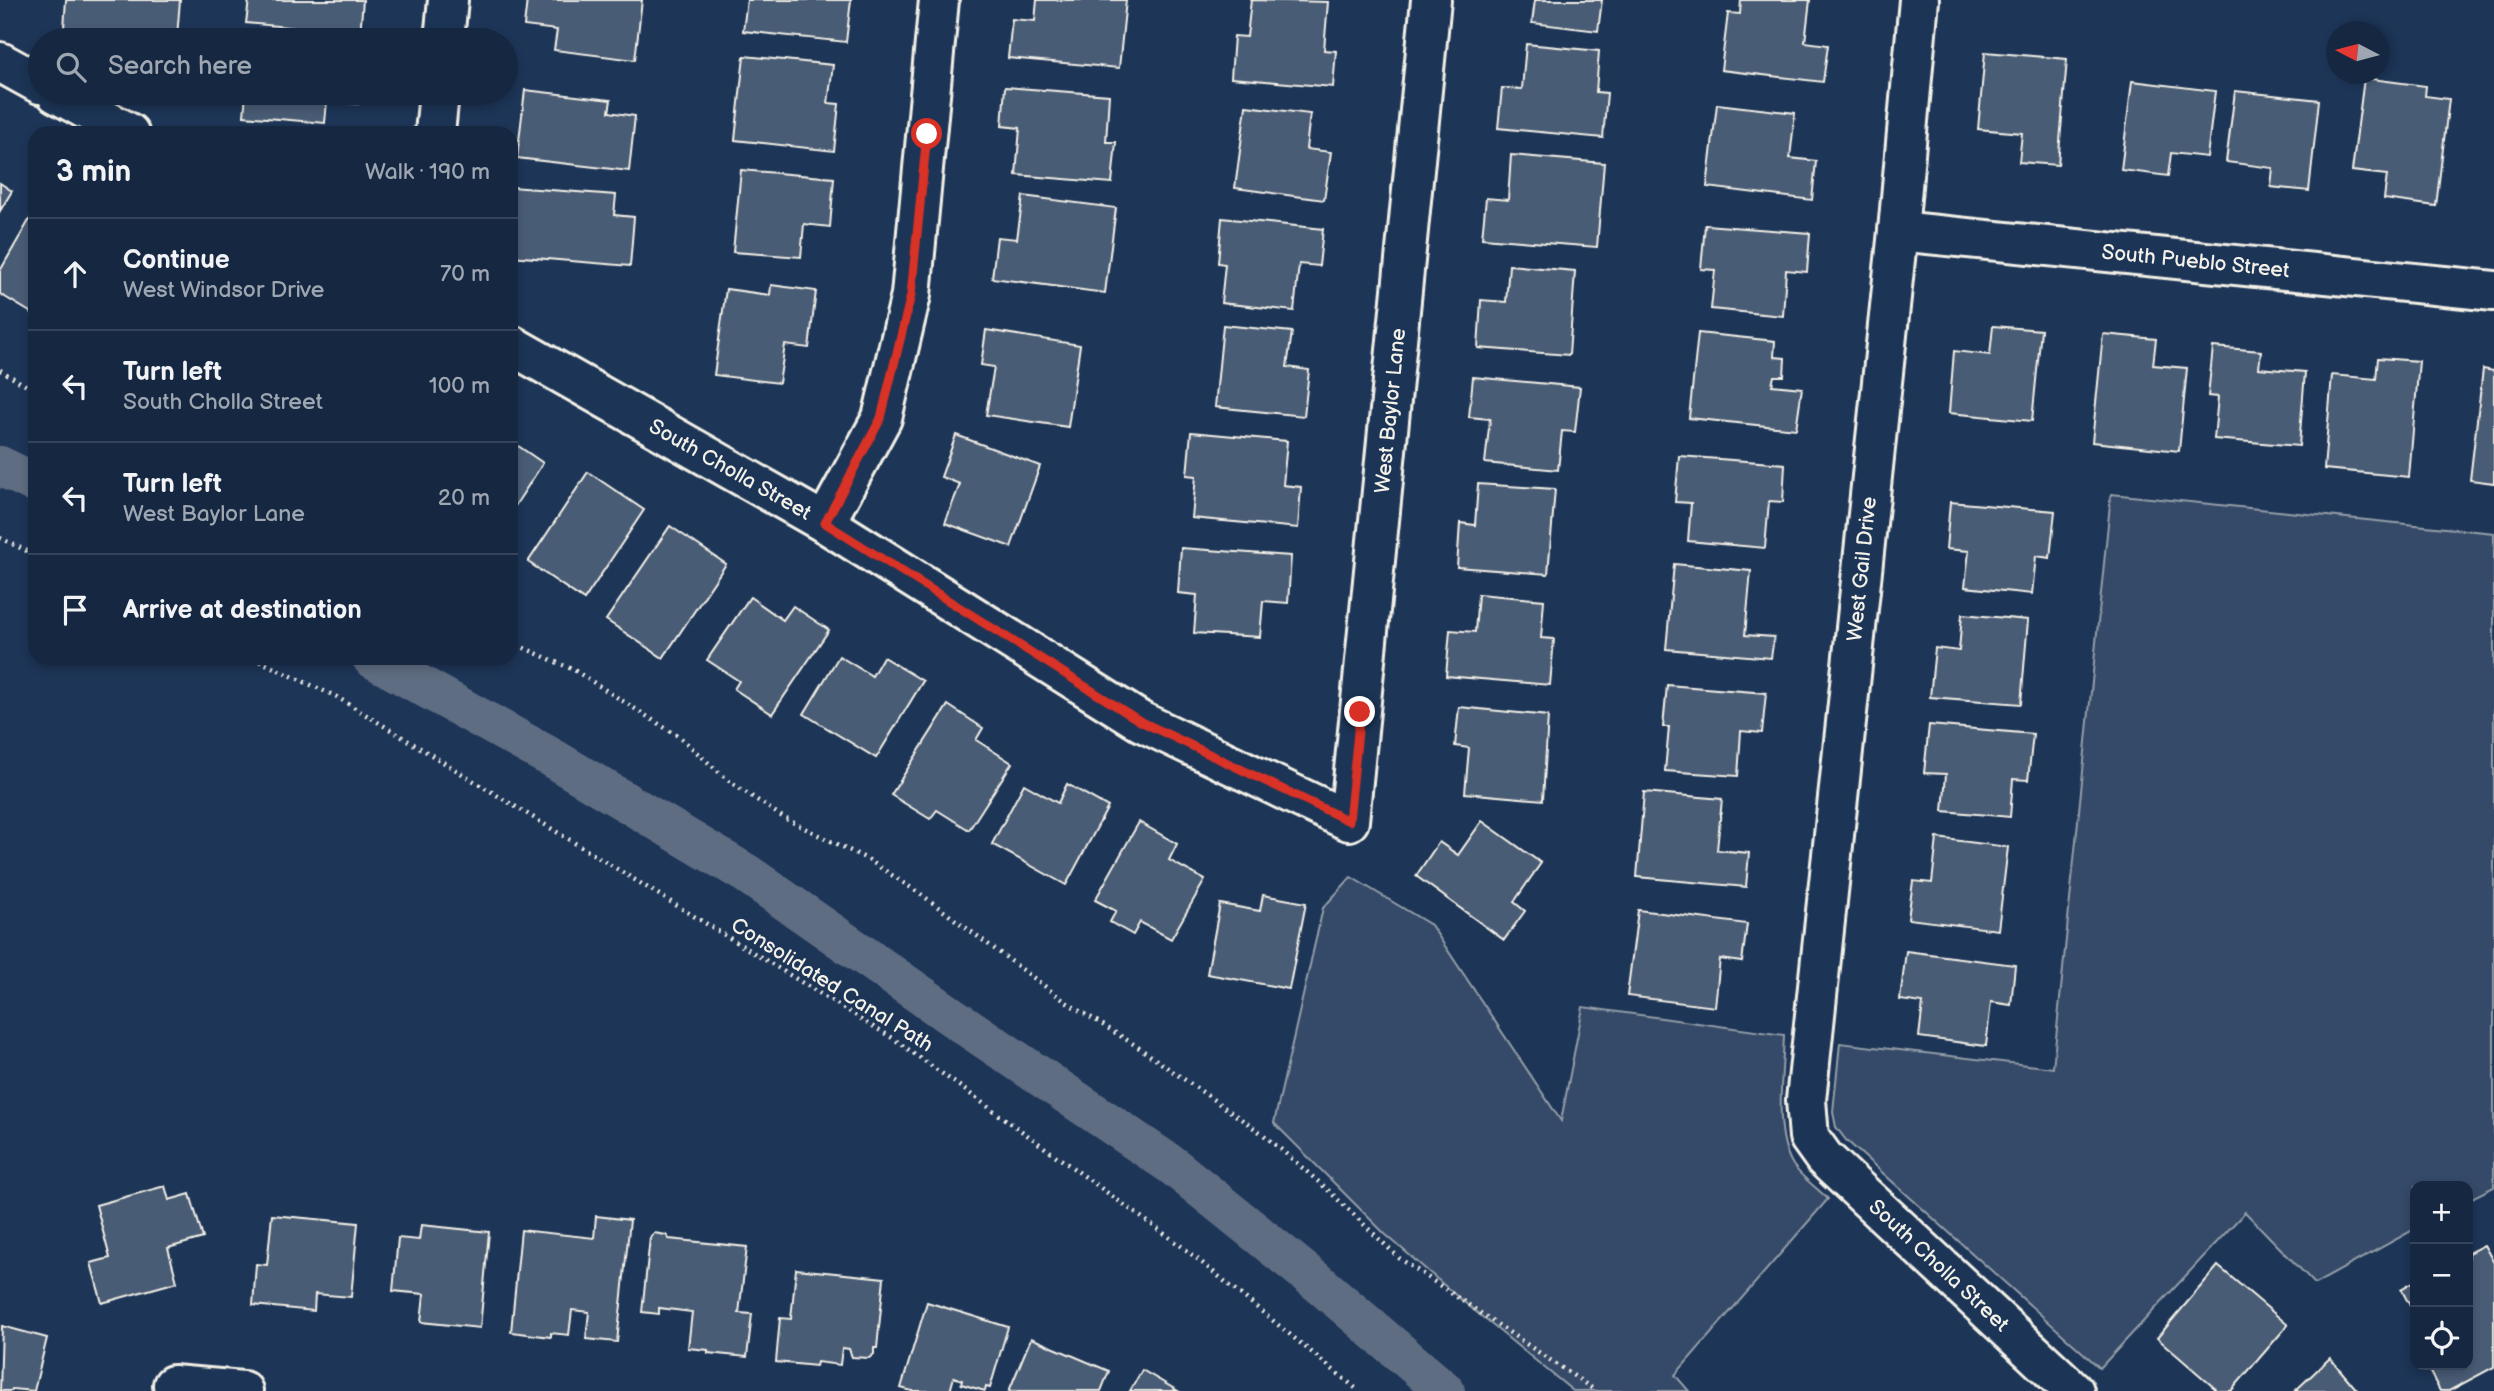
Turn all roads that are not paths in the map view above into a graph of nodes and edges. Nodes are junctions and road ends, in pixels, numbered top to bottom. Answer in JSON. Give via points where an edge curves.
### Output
{"nodes":[{"id":1,"x":448,"y":0,"type":"edge"},
{"id":2,"x":939,"y":0,"type":"edge"},
{"id":3,"x":1431,"y":0,"type":"edge"},
{"id":4,"x":1919,"y":0,"type":"edge"},
{"id":5,"x":445,"y":28,"type":"edge"},
{"id":6,"x":0,"y":62,"type":"edge"},
{"id":7,"x":28,"y":77,"type":"edge"},
{"id":8,"x":78,"y":105,"type":"edge"},
{"id":9,"x":438,"y":105,"type":"edge"},
{"id":10,"x":116,"y":126,"type":"edge"},
{"id":11,"x":436,"y":126,"type":"edge"},
{"id":12,"x":1898,"y":231,"type":"junction"},
{"id":13,"x":2494,"y":290,"type":"edge"},
{"id":14,"x":518,"y":349,"type":"edge"},
{"id":15,"x":825,"y":523,"type":"junction"},
{"id":16,"x":1349,"y":821,"type":"joint"},
{"id":17,"x":1809,"y":1137,"type":"joint"},
{"id":18,"x":173,"y":1385,"type":"dead end"},
{"id":19,"x":243,"y":1391,"type":"edge"},
{"id":20,"x":2074,"y":1391,"type":"edge"}],
"edges":[{"from":1,"to":5,"type":"street"},
{"from":2,"to":15,"type":"street","via":[[911,295],[881,418]]},
{"from":3,"to":16,"type":"street","name":"West Baylor Lane"},
{"from":4,"to":12,"type":"street","name":"West Gail Drive"},
{"from":6,"to":7,"type":"street"},
{"from":8,"to":10,"type":"street"},
{"from":9,"to":11,"type":"street"},
{"from":12,"to":13,"type":"street","name":"South Pueblo Street"},
{"from":12,"to":17,"type":"street","name":"West Gail Drive","via":[[1806,1100]]},
{"from":14,"to":15,"type":"street","name":"South Cholla Street"},
{"from":15,"to":16,"type":"street","name":"South Cholla Street","via":[[1140,721]]},
{"from":17,"to":20,"type":"street","name":"South Cholla Street","via":[[1824,1158]]},
{"from":18,"to":19,"type":"street"}]}
